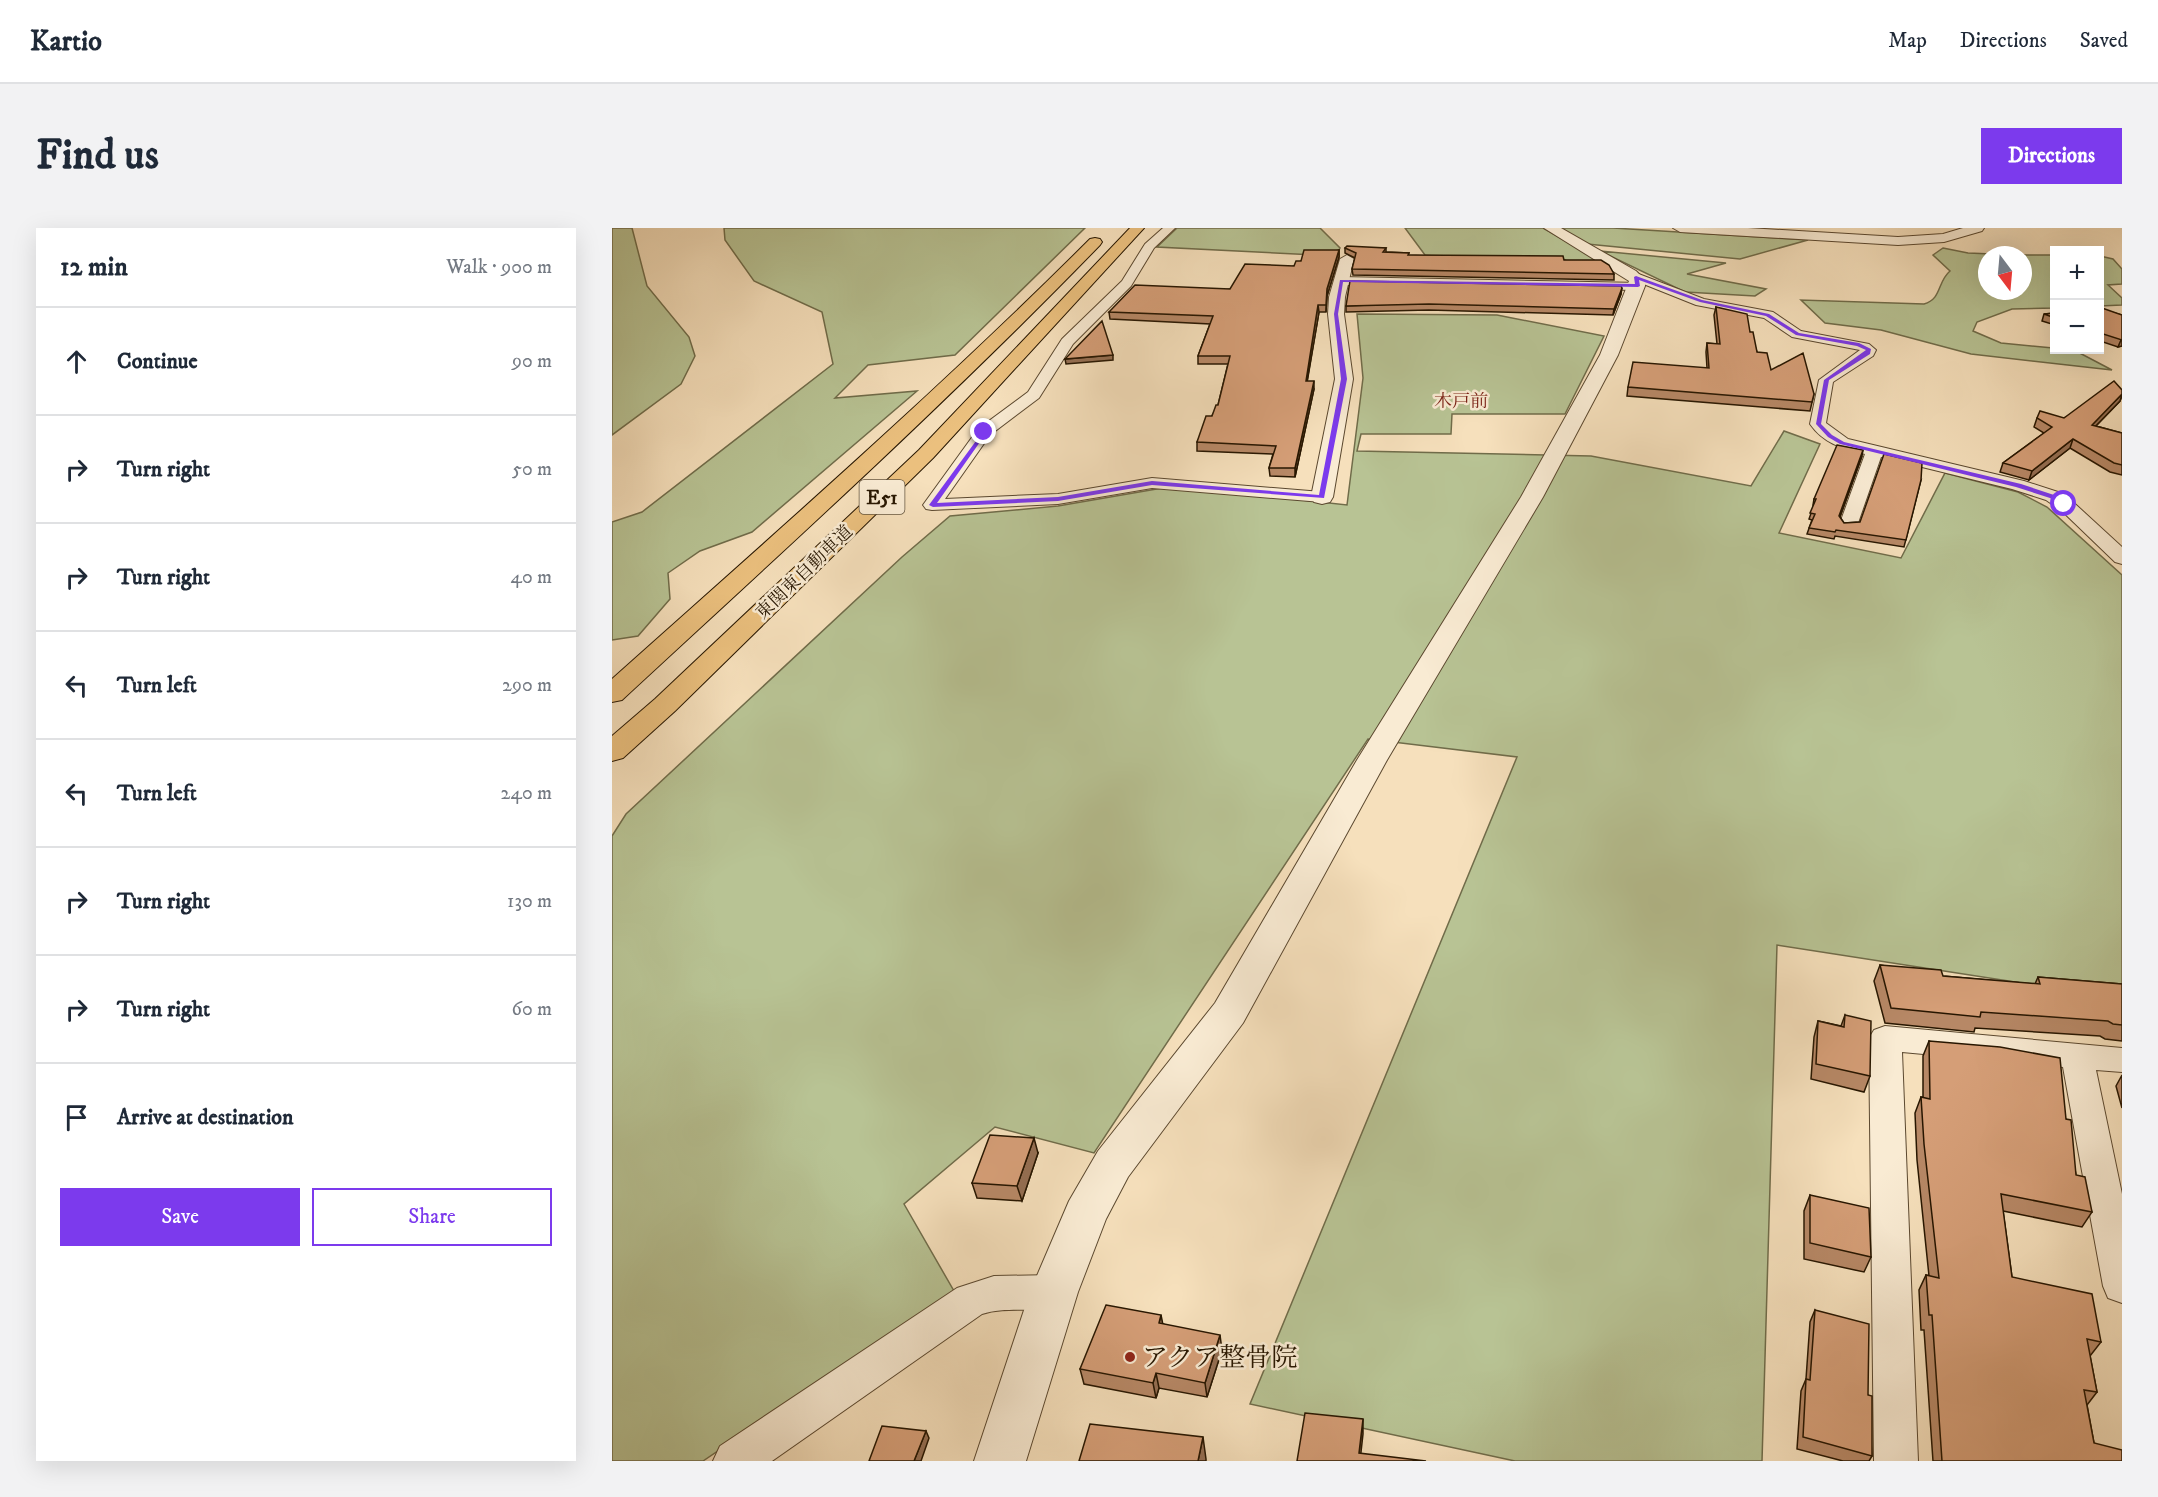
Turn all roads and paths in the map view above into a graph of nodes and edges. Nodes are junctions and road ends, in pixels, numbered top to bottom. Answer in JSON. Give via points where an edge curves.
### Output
{"nodes":[{"id":1,"x":1109,"y":228,"type":"edge"},
{"id":2,"x":1137,"y":228,"type":"edge"},
{"id":3,"x":1170,"y":228,"type":"edge"},
{"id":4,"x":1551,"y":228,"type":"edge"},
{"id":5,"x":1680,"y":228,"type":"edge"},
{"id":6,"x":1977,"y":228,"type":"edge"},
{"id":7,"x":1347,"y":259,"type":"edge"},
{"id":8,"x":1341,"y":281,"type":"junction"},
{"id":9,"x":1637,"y":281,"type":"junction"},
{"id":10,"x":1874,"y":452,"type":"junction"},
{"id":11,"x":1322,"y":497,"type":"joint"},
{"id":12,"x":1849,"y":523,"type":"edge"},
{"id":13,"x":2122,"y":558,"type":"edge"},
{"id":14,"x":612,"y":694,"type":"edge"},
{"id":15,"x":612,"y":752,"type":"edge"},
{"id":16,"x":2078,"y":1056,"type":"junction"},
{"id":17,"x":2122,"y":1060,"type":"edge"},
{"id":18,"x":2122,"y":1286,"type":"edge"},
{"id":19,"x":1054,"y":1292,"type":"junction"},
{"id":20,"x":735,"y":1461,"type":"edge"},
{"id":21,"x":1000,"y":1461,"type":"edge"},
{"id":22,"x":1896,"y":1461,"type":"edge"}],
"edges":[{"from":1,"to":14,"type":"highway","name":"東関東自動車道","number":"E51","via":[[900,432]]},
{"from":2,"to":15,"type":"highway","name":"東関東自動車道","number":"E51","via":[[926,454]]},
{"from":3,"to":11,"type":"street","via":[[1149,246],[1127,283],[1067,342],[1034,395],[984,432],[933,505],[1058,499],[1152,483]]},
{"from":4,"to":9,"type":"street"},
{"from":5,"to":6,"type":"street","via":[[1898,241],[1944,238]]},
{"from":7,"to":8,"type":"street"},
{"from":8,"to":9,"type":"street"},
{"from":8,"to":11,"type":"street","via":[[1336,314],[1344,379]]},
{"from":9,"to":10,"type":"street","via":[[1701,302],[1768,315],[1797,334],[1869,350],[1826,380],[1818,424],[1842,443]]},
{"from":9,"to":19,"type":"street","via":[[1609,355],[1532,498],[1372,760],[1229,1013],[1113,1164],[1085,1215]]},
{"from":10,"to":12,"type":"street"},
{"from":10,"to":13,"type":"street","via":[[2052,496]]},
{"from":16,"to":17,"type":"street"},
{"from":16,"to":18,"type":"street"},
{"from":16,"to":22,"type":"street","via":[[1885,1038]]},
{"from":19,"to":20,"type":"street","via":[[994,1293],[971,1300]]},
{"from":19,"to":21,"type":"street"}]}
